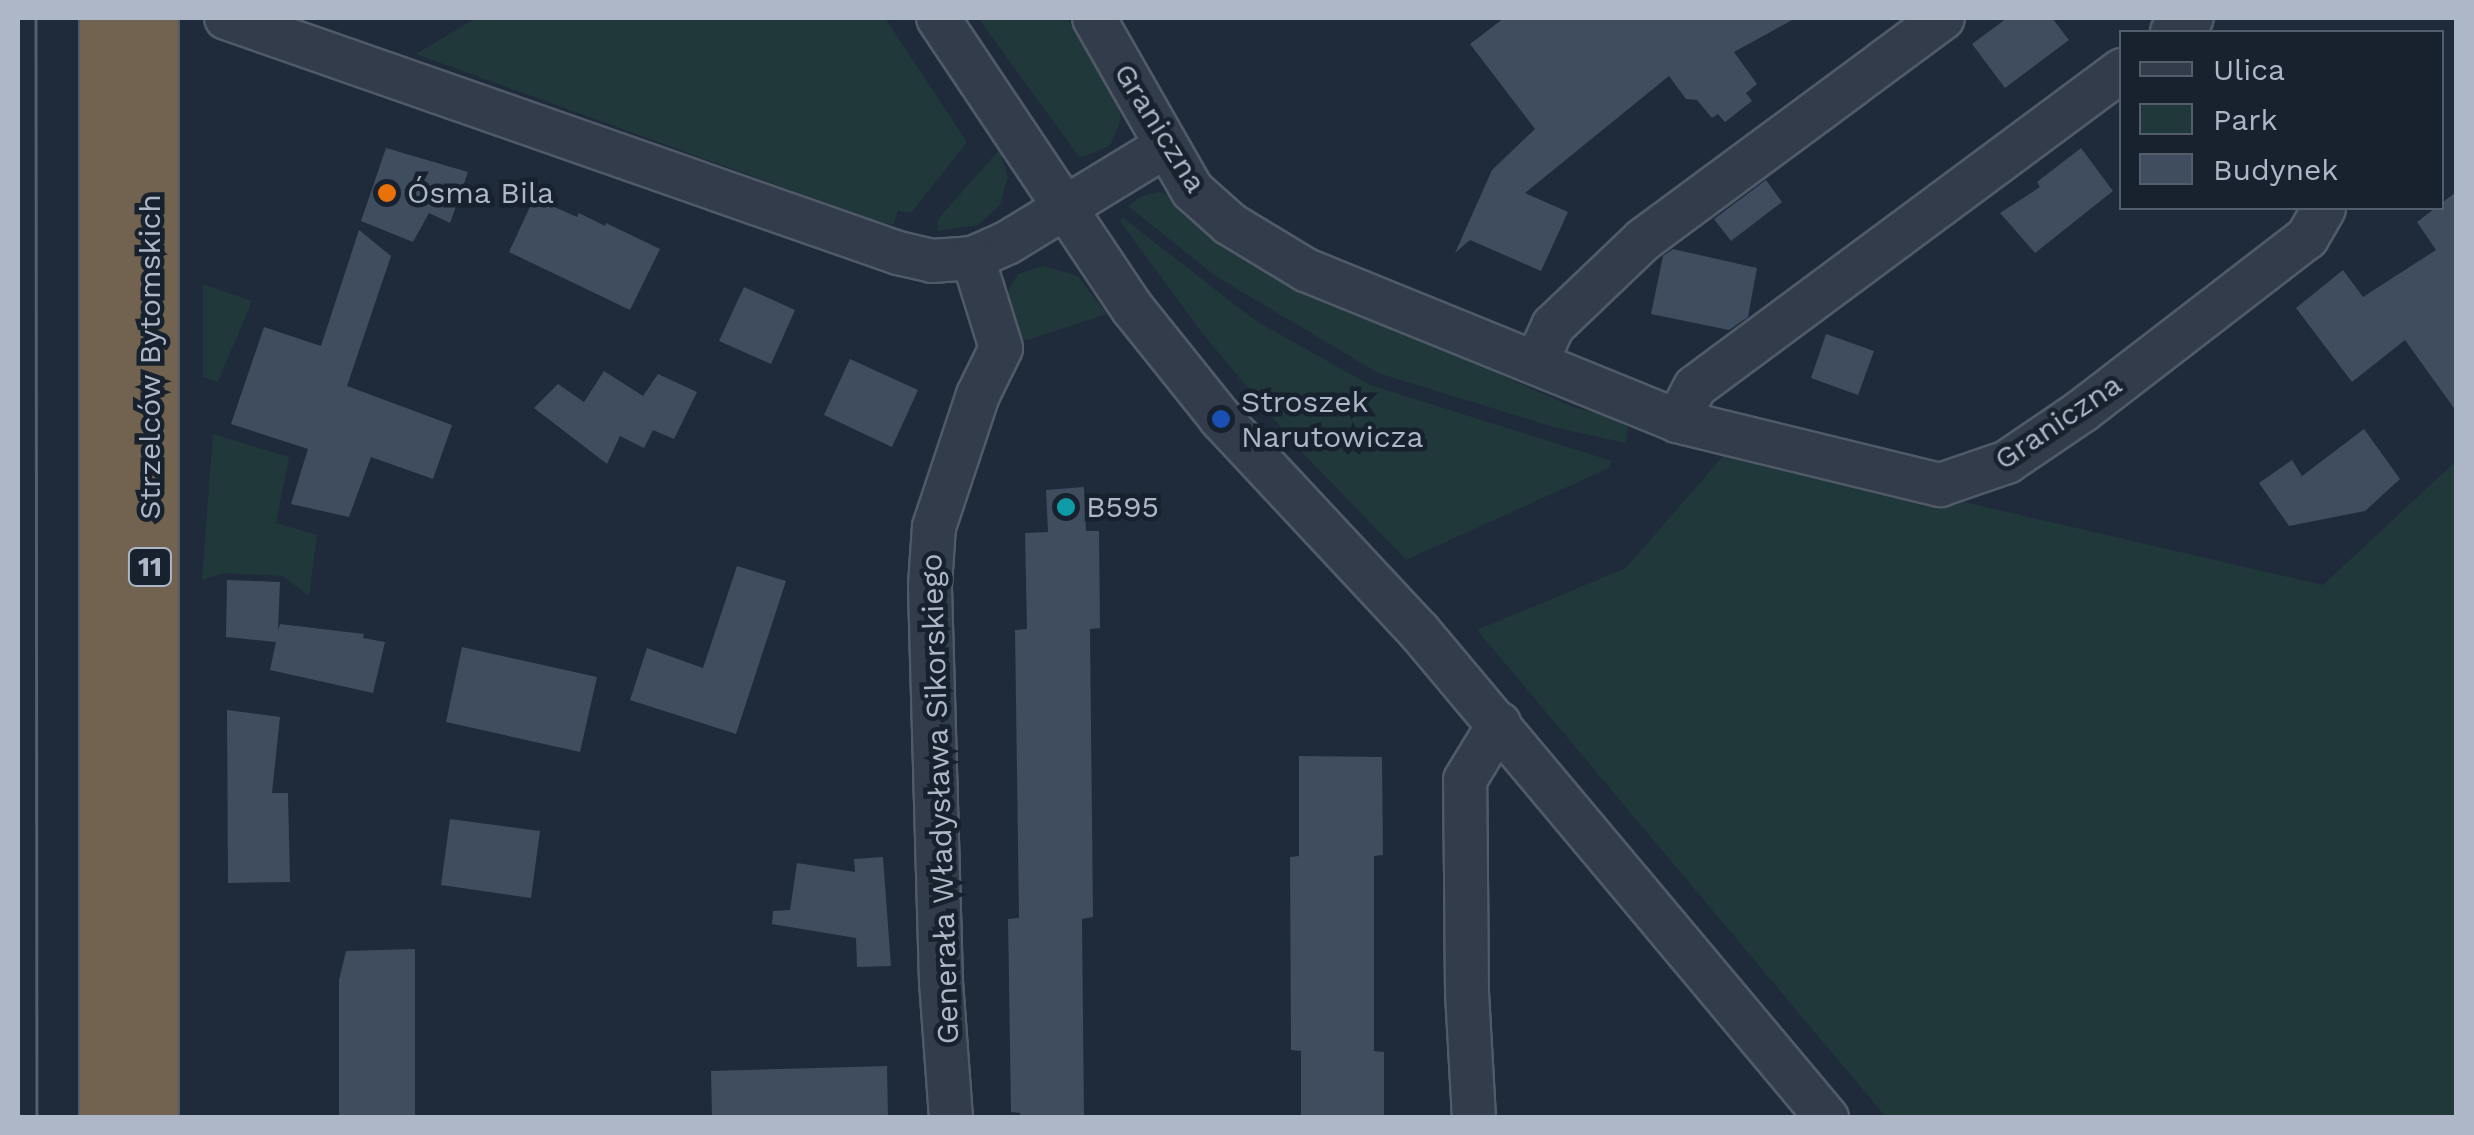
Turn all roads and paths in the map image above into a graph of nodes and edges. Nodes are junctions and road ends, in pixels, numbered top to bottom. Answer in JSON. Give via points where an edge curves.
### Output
{"nodes":[{"id":1,"x":108,"y":18,"type":"edge"},
{"id":2,"x":150,"y":18,"type":"edge"},
{"id":3,"x":226,"y":18,"type":"edge"},
{"id":4,"x":1094,"y":18,"type":"edge"},
{"id":5,"x":1942,"y":18,"type":"edge"},
{"id":6,"x":947,"y":26,"type":"edge"},
{"id":7,"x":2119,"y":72,"type":"edge"},
{"id":8,"x":1164,"y":147,"type":"junction"},
{"id":9,"x":1065,"y":208,"type":"junction"},
{"id":10,"x":2323,"y":210,"type":"edge"},
{"id":11,"x":973,"y":258,"type":"junction"},
{"id":12,"x":1536,"y":363,"type":"junction"},
{"id":13,"x":1677,"y":421,"type":"junction"},
{"id":14,"x":1499,"y":724,"type":"junction"},
{"id":15,"x":107,"y":1118,"type":"edge"},
{"id":16,"x":150,"y":1118,"type":"edge"},
{"id":17,"x":952,"y":1118,"type":"edge"},
{"id":18,"x":1474,"y":1118,"type":"edge"},
{"id":19,"x":1827,"y":1118,"type":"edge"}],
"edges":[{"from":1,"to":15,"type":"highway","name":"Strzelców Bytomskich","number":"11"},
{"from":2,"to":16,"type":"highway","name":"Strzelców Bytomskich","number":"11"},
{"from":3,"to":11,"type":"street","via":[[898,254],[932,261]]},
{"from":4,"to":8,"type":"street","name":"Graniczna"},
{"from":5,"to":12,"type":"street","via":[[1643,240],[1553,326]]},
{"from":6,"to":9,"type":"street"},
{"from":7,"to":13,"type":"street","via":[[1695,387]]},
{"from":8,"to":9,"type":"street"},
{"from":8,"to":12,"type":"street","name":"Graniczna","via":[[1192,190],[1230,224],[1290,261]]},
{"from":9,"to":11,"type":"street"},
{"from":9,"to":14,"type":"street","via":[[1132,308],[1221,419]]},
{"from":10,"to":13,"type":"street","name":"Graniczna","via":[[2307,238],[2166,347],[2008,462],[1974,476],[1940,485]]},
{"from":11,"to":17,"type":"street","name":"Generała Władysława Sikorskiego","via":[[1002,348],[978,395],[934,527],[930,585],[940,965]]},
{"from":12,"to":13,"type":"street","name":"Graniczna"},
{"from":14,"to":18,"type":"street","via":[[1465,780]]},
{"from":14,"to":19,"type":"street"}]}
